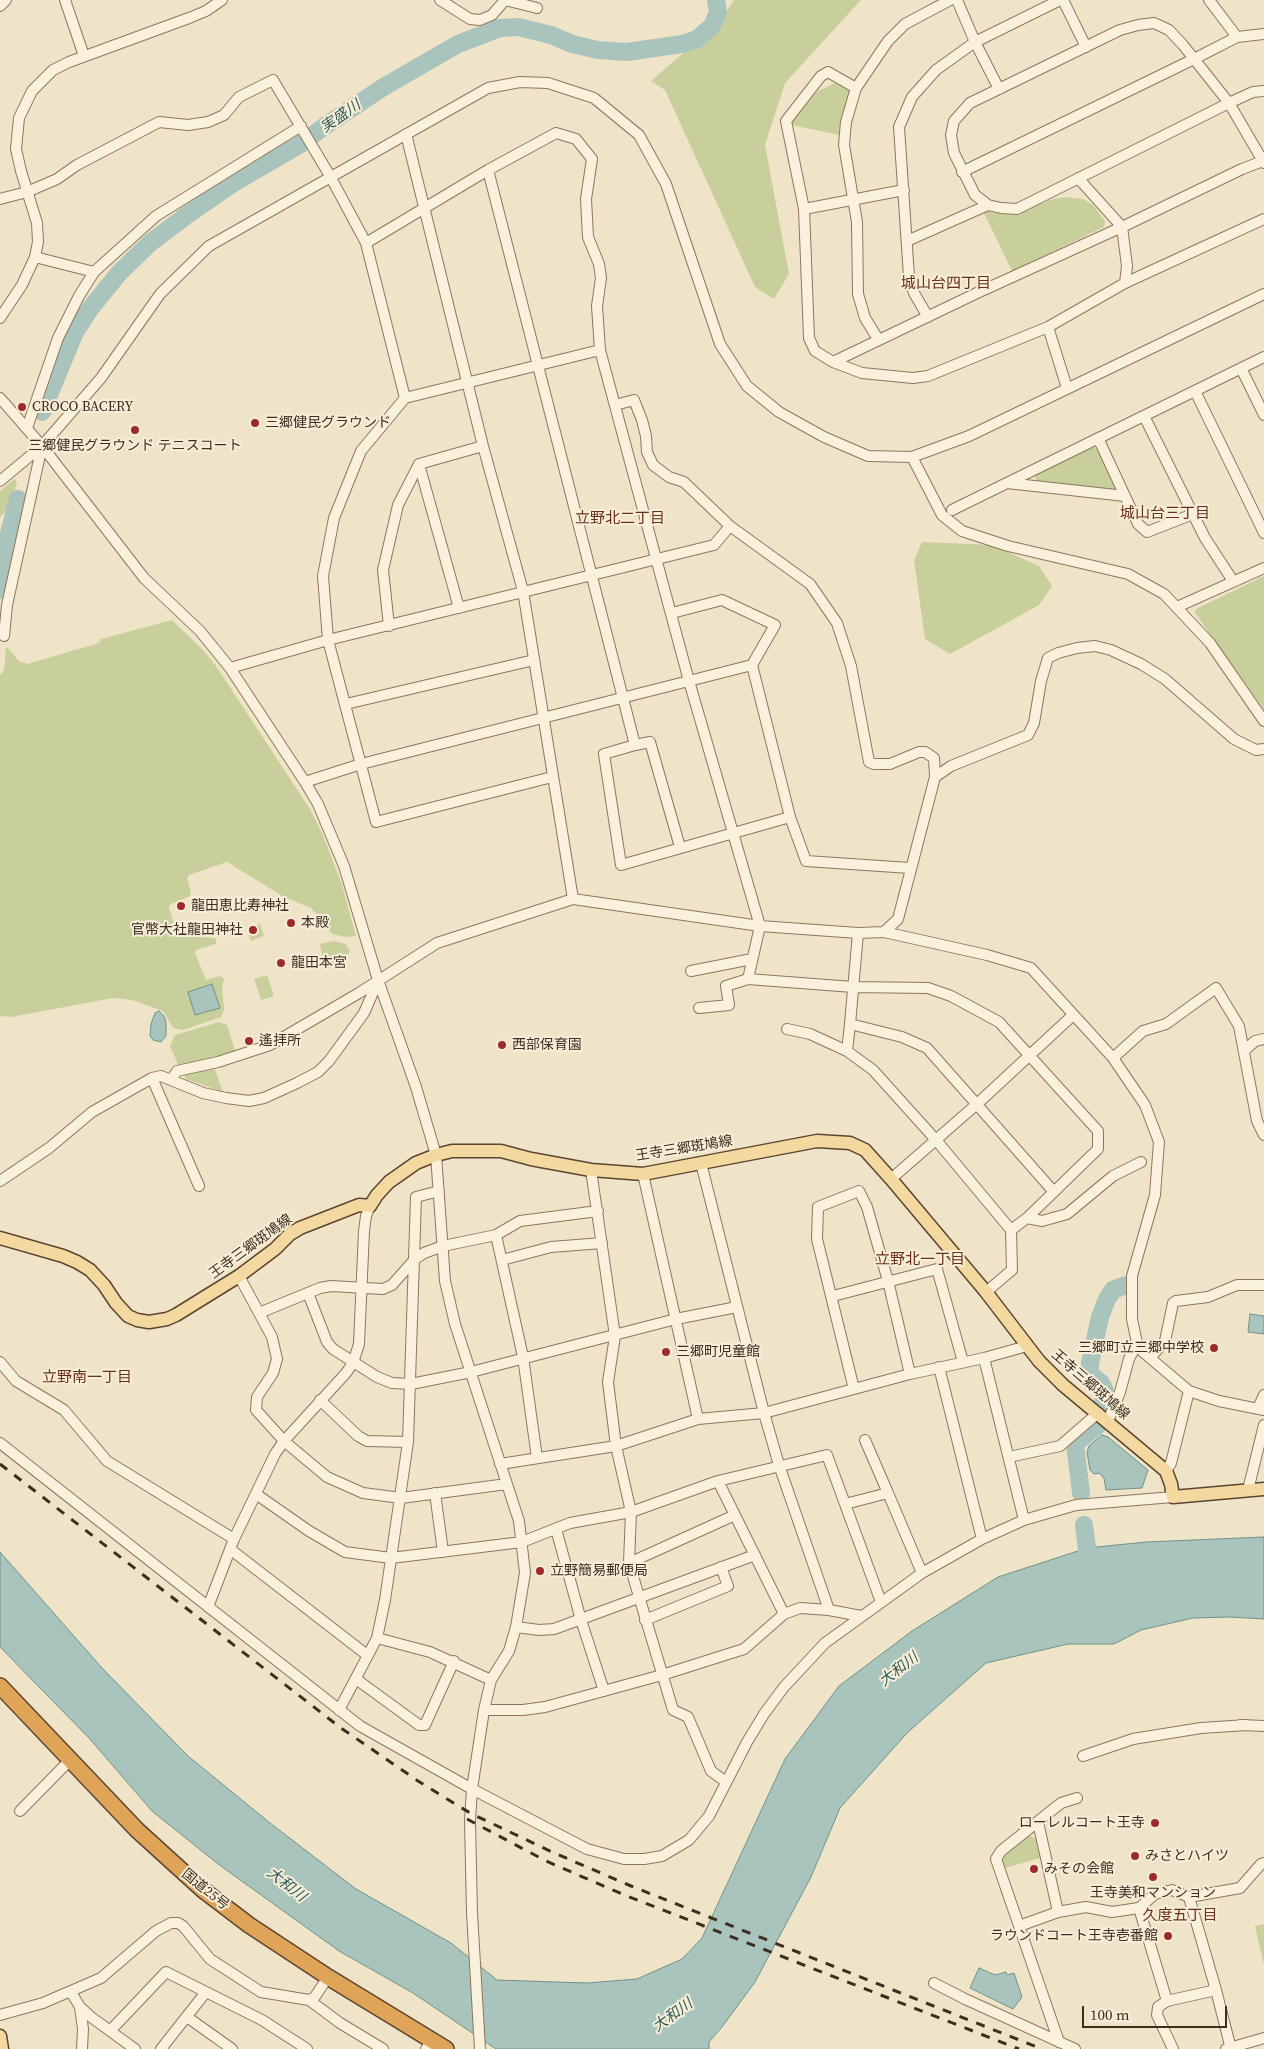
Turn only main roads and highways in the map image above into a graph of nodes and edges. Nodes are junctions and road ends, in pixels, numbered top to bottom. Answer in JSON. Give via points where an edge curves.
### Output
{"nodes":[{"id":1,"x":0,"y":1238,"type":"edge"},
{"id":2,"x":1264,"y":1489,"type":"edge"},
{"id":3,"x":0,"y":1686,"type":"edge"},
{"id":4,"x":0,"y":2036,"type":"edge"},
{"id":5,"x":429,"y":2045,"type":"edge"},
{"id":6,"x":2,"y":2049,"type":"edge"},
{"id":7,"x":446,"y":2049,"type":"edge"}],
"edges":[{"from":1,"to":2,"type":"main road","name":"王寺三郷斑鳩線","via":[[77,1262],[100,1280],[128,1316],[149,1322],[167,1320],[239,1276],[290,1234],[359,1205],[370,1206],[389,1182],[416,1163],[436,1155],[452,1151],[501,1151],[591,1170],[643,1174],[817,1141],[850,1143],[864,1150],[891,1179],[1027,1346],[1063,1385],[1166,1470],[1173,1497]]},
{"from":3,"to":5,"type":"highway","name":"国道25号","via":[[137,1830],[196,1884],[249,1925]]},
{"from":4,"to":6,"type":"main road"},
{"from":5,"to":7,"type":"highway","name":"国道25号"}]}
